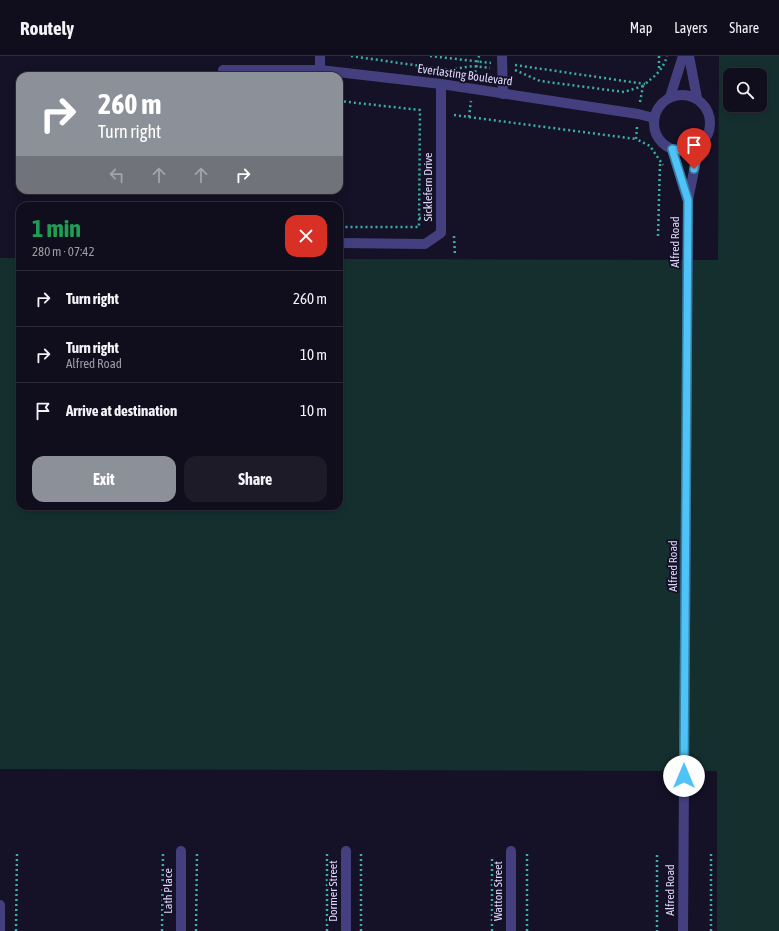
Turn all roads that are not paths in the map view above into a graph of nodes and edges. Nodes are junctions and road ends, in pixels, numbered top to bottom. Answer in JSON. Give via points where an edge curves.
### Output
{"nodes":[{"id":1,"x":320,"y":56,"type":"edge"},
{"id":2,"x":683,"y":56,"type":"edge"},
{"id":3,"x":689,"y":56,"type":"edge"},
{"id":4,"x":502,"y":60,"type":"edge"},
{"id":5,"x":223,"y":70,"type":"dead end"},
{"id":6,"x":320,"y":70,"type":"junction"},
{"id":7,"x":337,"y":72,"type":"edge"},
{"id":8,"x":343,"y":73,"type":"edge"},
{"id":9,"x":441,"y":84,"type":"junction"},
{"id":10,"x":503,"y":94,"type":"junction"},
{"id":11,"x":670,"y":97,"type":"junction"},
{"id":12,"x":697,"y":98,"type":"junction"},
{"id":13,"x":654,"y":118,"type":"junction"},
{"id":14,"x":699,"y":146,"type":"junction"},
{"id":15,"x":672,"y":149,"type":"junction"},
{"id":16,"x":688,"y":200,"type":"junction"},
{"id":17,"x":343,"y":243,"type":"edge"},
{"id":18,"x":181,"y":851,"type":"dead end"},
{"id":19,"x":346,"y":851,"type":"dead end"},
{"id":20,"x":511,"y":851,"type":"dead end"},
{"id":21,"x":0,"y":905,"type":"edge"},
{"id":22,"x":0,"y":931,"type":"edge"},
{"id":23,"x":181,"y":931,"type":"edge"},
{"id":24,"x":346,"y":931,"type":"edge"},
{"id":25,"x":511,"y":931,"type":"edge"},
{"id":26,"x":683,"y":931,"type":"edge"}],
"edges":[{"from":1,"to":6,"type":"street"},
{"from":2,"to":11,"type":"street"},
{"from":3,"to":12,"type":"street"},
{"from":4,"to":10,"type":"street"},
{"from":5,"to":6,"type":"street","name":"Everlasting Boulevard"},
{"from":6,"to":7,"type":"street","name":"Everlasting Boulevard"},
{"from":8,"to":9,"type":"street","name":"Everlasting Boulevard"},
{"from":9,"to":10,"type":"street","name":"Everlasting Boulevard"},
{"from":9,"to":17,"type":"street","name":"Sicklefern Drive","via":[[441,232],[425,244]]},
{"from":10,"to":13,"type":"street","name":"Everlasting Boulevard"},
{"from":11,"to":12,"type":"street","via":[[679,94]]},
{"from":11,"to":13,"type":"street","via":[[662,102]]},
{"from":12,"to":14,"type":"street","via":[[709,112],[711,121],[706,139]]},
{"from":13,"to":15,"type":"street","via":[[657,137]]},
{"from":14,"to":15,"type":"street","via":[[690,150]]},
{"from":14,"to":16,"type":"street","name":"Alfred Road"},
{"from":15,"to":16,"type":"street","name":"Alfred Road"},
{"from":16,"to":26,"type":"street","name":"Alfred Road"},
{"from":18,"to":23,"type":"street","name":"Lath Place"},
{"from":19,"to":24,"type":"street","name":"Dormer Street"},
{"from":20,"to":25,"type":"street","name":"Watton Street"},
{"from":21,"to":22,"type":"street"}]}
